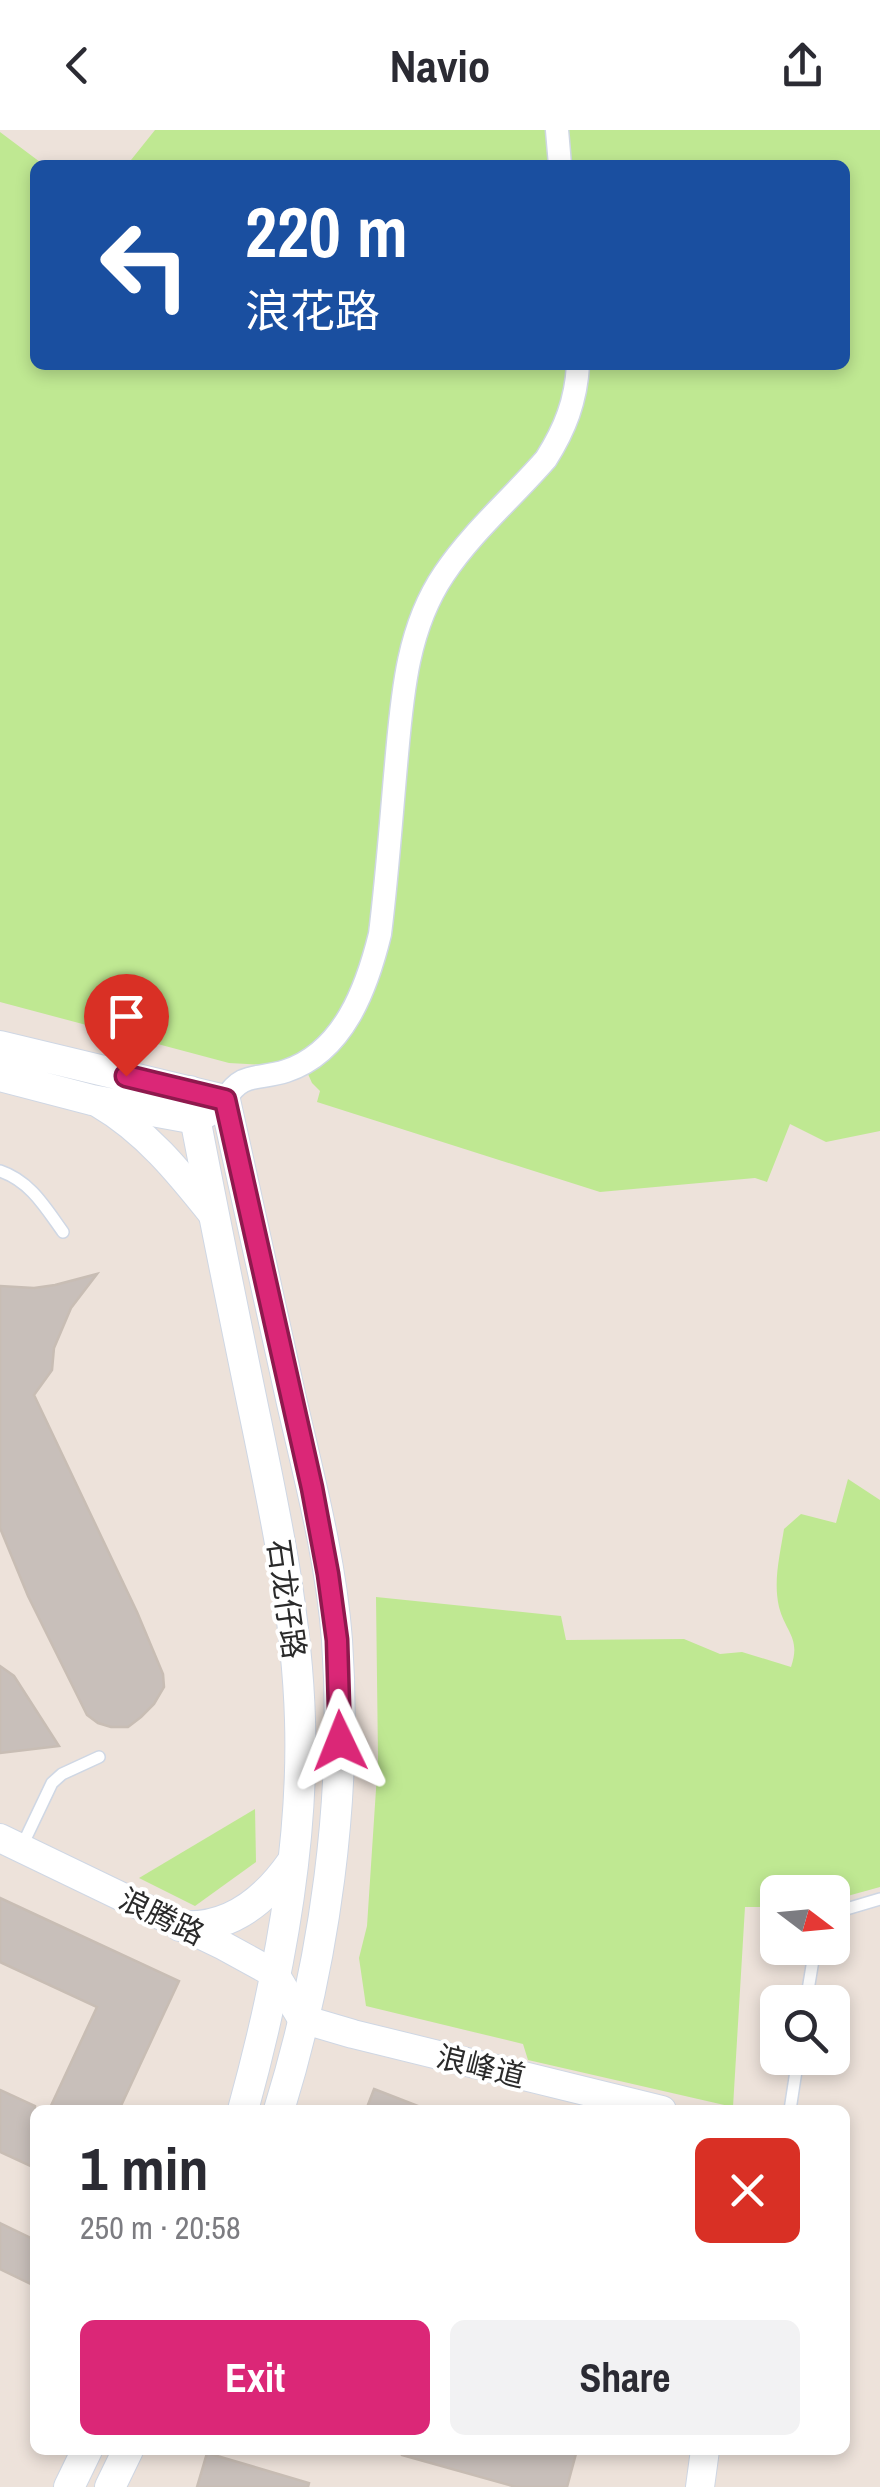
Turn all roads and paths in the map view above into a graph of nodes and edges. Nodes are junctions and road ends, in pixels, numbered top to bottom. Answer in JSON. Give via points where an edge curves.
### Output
{"nodes":[{"id":1,"x":556,"y":130,"type":"edge"},
{"id":2,"x":559,"y":160,"type":"edge"},
{"id":3,"x":577,"y":370,"type":"edge"},
{"id":4,"x":0,"y":1046,"type":"edge"},
{"id":5,"x":0,"y":1076,"type":"edge"},
{"id":6,"x":92,"y":1100,"type":"junction"},
{"id":7,"x":225,"y":1100,"type":"junction"},
{"id":8,"x":193,"y":1105,"type":"junction"},
{"id":9,"x":0,"y":1171,"type":"edge"},
{"id":10,"x":214,"y":1216,"type":"junction"},
{"id":11,"x":63,"y":1232,"type":"dead end"},
{"id":12,"x":99,"y":1757,"type":"dead end"},
{"id":13,"x":11,"y":1843,"type":"edge"},
{"id":14,"x":292,"y":1862,"type":"junction"},
{"id":15,"x":880,"y":1899,"type":"edge"},
{"id":16,"x":850,"y":1908,"type":"edge"},
{"id":17,"x":180,"y":1926,"type":"junction"},
{"id":18,"x":276,"y":1974,"type":"junction"},
{"id":19,"x":302,"y":2019,"type":"junction"},
{"id":20,"x":795,"y":2075,"type":"edge"},
{"id":21,"x":244,"y":2105,"type":"edge"},
{"id":22,"x":280,"y":2105,"type":"edge"},
{"id":23,"x":642,"y":2105,"type":"edge"},
{"id":24,"x":791,"y":2105,"type":"edge"},
{"id":25,"x":85,"y":2455,"type":"edge"},
{"id":26,"x":126,"y":2455,"type":"edge"},
{"id":27,"x":704,"y":2455,"type":"edge"},
{"id":28,"x":69,"y":2487,"type":"edge"},
{"id":29,"x":110,"y":2487,"type":"edge"},
{"id":30,"x":700,"y":2487,"type":"edge"}],
"edges":[{"from":1,"to":2,"type":"street"},
{"from":3,"to":7,"type":"street","via":[[557,442],[457,556],[418,628],[401,712],[380,934],[357,1001],[322,1051],[284,1072],[239,1082]]},
{"from":4,"to":8,"type":"main road"},
{"from":5,"to":6,"type":"main road"},
{"from":6,"to":8,"type":"main road"},
{"from":6,"to":10,"type":"street","via":[[152,1142]]},
{"from":7,"to":8,"type":"main road"},
{"from":7,"to":19,"type":"main road","name":"石龙仔路","via":[[312,1488],[337,1640],[336,1807],[321,1935]]},
{"from":8,"to":10,"type":"main road","name":"石龙仔路"},
{"from":9,"to":11,"type":"lane","via":[[27,1185]]},
{"from":10,"to":14,"type":"main road","name":"石龙仔路","via":[[292,1630],[301,1755]]},
{"from":12,"to":13,"type":"lane","via":[[52,1783]]},
{"from":13,"to":17,"type":"street","name":"浪腾路"},
{"from":14,"to":17,"type":"main road","via":[[264,1897],[231,1919]]},
{"from":14,"to":18,"type":"main road","name":"石龙仔路"},
{"from":15,"to":16,"type":"lane"},
{"from":17,"to":18,"type":"street","name":"浪腾路"},
{"from":18,"to":19,"type":"street"},
{"from":18,"to":21,"type":"main road","name":"石龙仔路"},
{"from":19,"to":22,"type":"main road","name":"石龙仔路"},
{"from":19,"to":23,"type":"street","name":"浪峰道"},
{"from":20,"to":24,"type":"lane"},
{"from":25,"to":28,"type":"main road"},
{"from":26,"to":29,"type":"main road"},
{"from":27,"to":30,"type":"street"}]}
